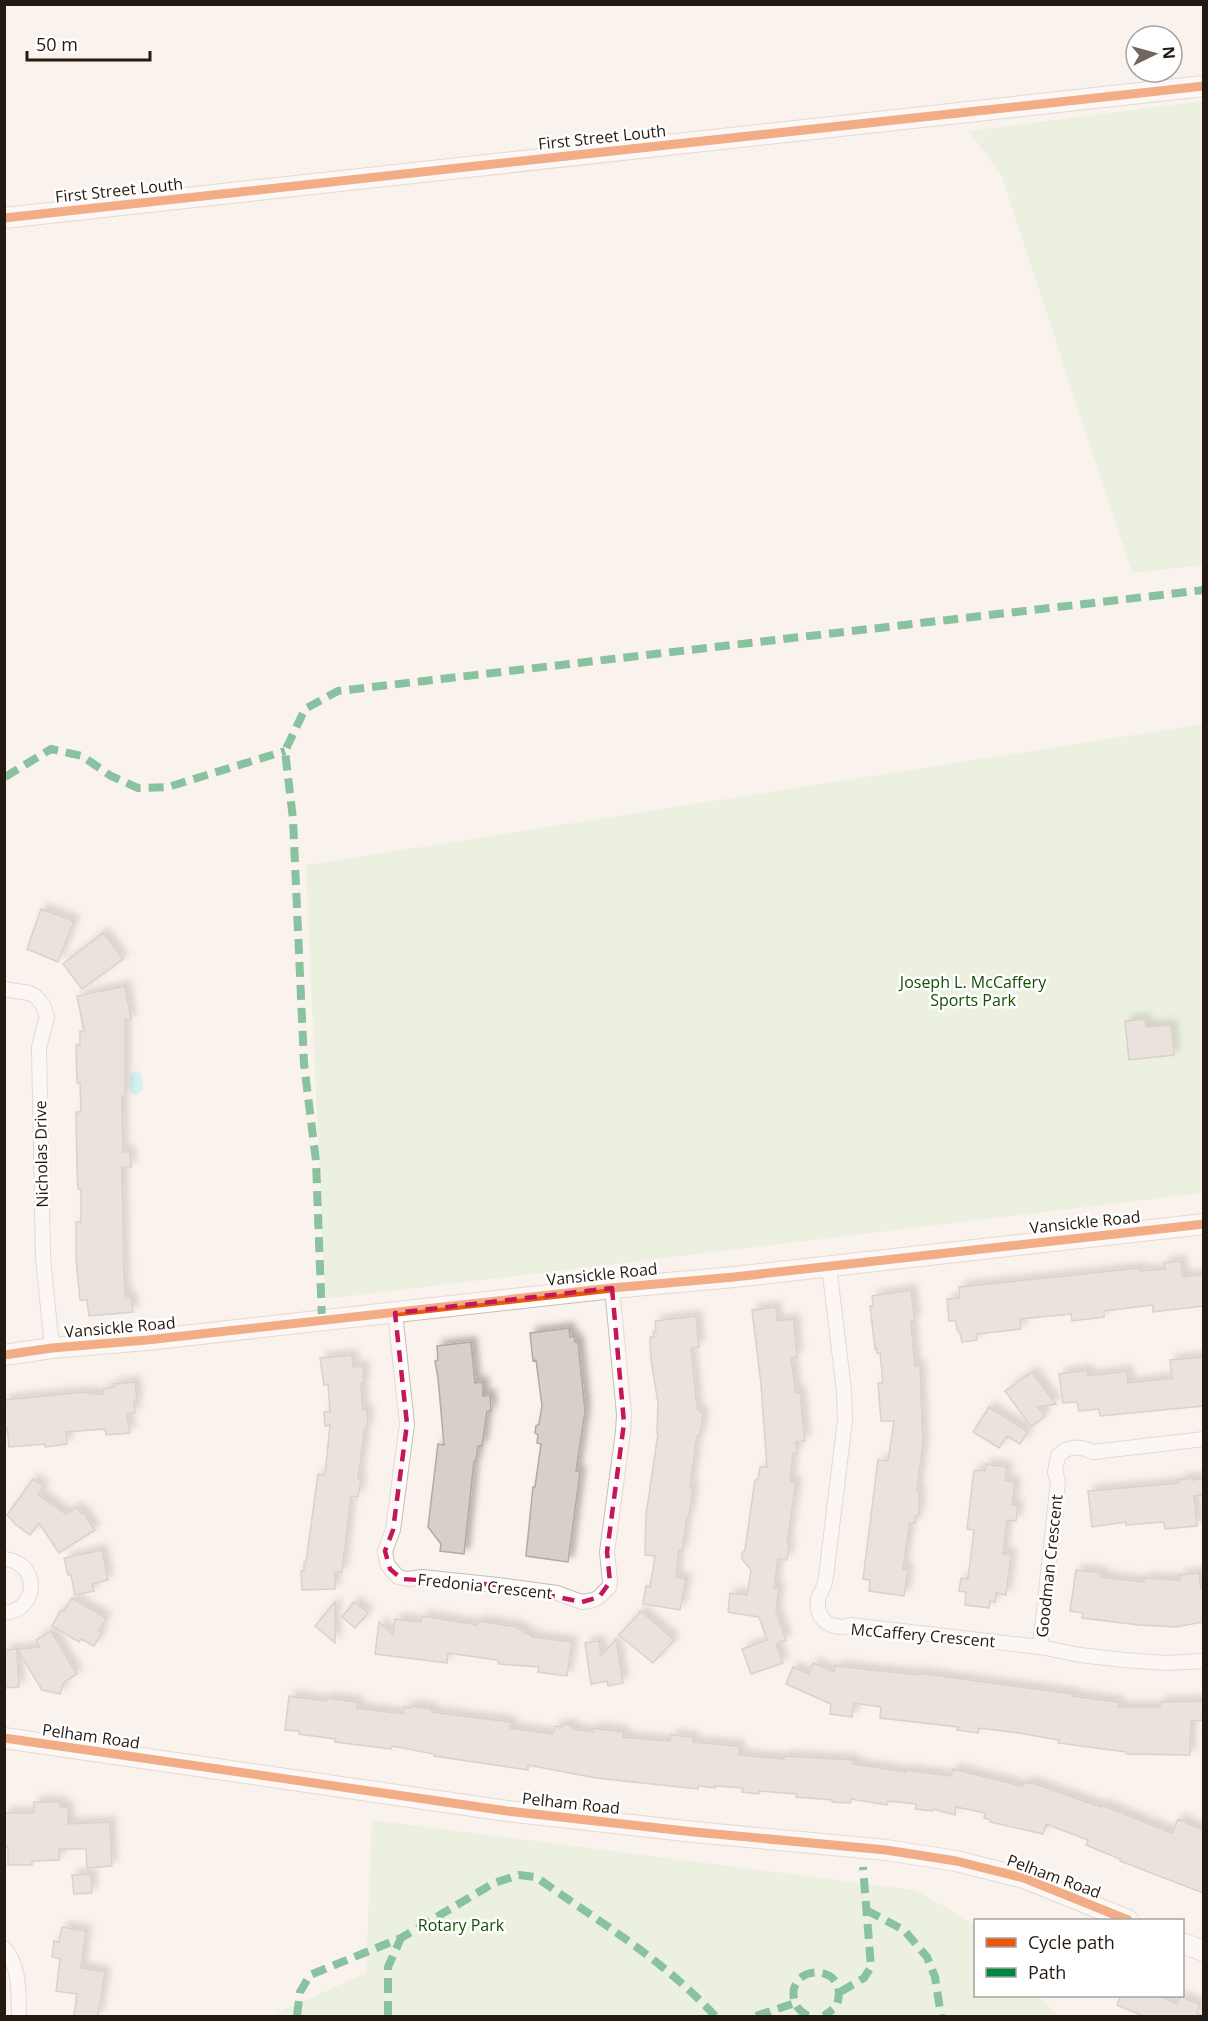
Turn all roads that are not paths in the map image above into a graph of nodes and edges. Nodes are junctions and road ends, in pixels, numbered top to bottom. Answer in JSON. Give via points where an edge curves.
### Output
{"nodes":[{"id":1,"x":1203,"y":86,"type":"edge"},
{"id":2,"x":4,"y":218,"type":"edge"},
{"id":3,"x":4,"y":989,"type":"edge"},
{"id":4,"x":1203,"y":1224,"type":"edge"},
{"id":5,"x":829,"y":1266,"type":"junction"},
{"id":6,"x":612,"y":1288,"type":"junction"},
{"id":7,"x":395,"y":1313,"type":"junction"},
{"id":8,"x":52,"y":1348,"type":"junction"},
{"id":9,"x":4,"y":1355,"type":"edge"},
{"id":10,"x":1203,"y":1439,"type":"edge"},
{"id":11,"x":4,"y":1559,"type":"edge"},
{"id":12,"x":4,"y":1613,"type":"edge"},
{"id":13,"x":1040,"y":1647,"type":"junction"},
{"id":14,"x":1203,"y":1661,"type":"edge"},
{"id":15,"x":4,"y":1738,"type":"edge"},
{"id":16,"x":1126,"y":1919,"type":"edge"},
{"id":17,"x":1184,"y":1944,"type":"edge"},
{"id":18,"x":4,"y":1948,"type":"edge"},
{"id":19,"x":1203,"y":1951,"type":"edge"},
{"id":20,"x":18,"y":2016,"type":"edge"}],
"edges":[{"from":1,"to":2,"type":"street","name":"First Street Louth"},
{"from":3,"to":8,"type":"street","name":"Nicholas Drive","via":[[35,996],[47,1017],[39,1059],[43,1258]]},
{"from":4,"to":5,"type":"street","name":"Vansickle Road"},
{"from":5,"to":6,"type":"street","name":"Vansickle Road"},
{"from":5,"to":13,"type":"street","name":"McCaffery Crescent","via":[[845,1420],[823,1588],[818,1598],[820,1615],[837,1628],[850,1625]]},
{"from":6,"to":7,"type":"street","name":"Vansickle Road"},
{"from":6,"to":7,"type":"street","name":"Fredonia Crescent","via":[[624,1432],[607,1552],[610,1582],[605,1592],[588,1602],[557,1593],[422,1577],[402,1579],[394,1575],[385,1551],[393,1530],[407,1424]]},
{"from":7,"to":8,"type":"street","name":"Vansickle Road"},
{"from":8,"to":9,"type":"street","name":"Vansickle Road"},
{"from":10,"to":13,"type":"street","name":"Goodman Crescent","via":[[1093,1452],[1074,1447],[1058,1456]]},
{"from":11,"to":12,"type":"street","via":[[22,1565],[32,1587],[19,1609]]},
{"from":13,"to":14,"type":"street","name":"McCaffery Crescent","via":[[1124,1660]]},
{"from":15,"to":16,"type":"street","name":"Pelham Road","via":[[507,1811],[944,1859],[1024,1878]]},
{"from":17,"to":19,"type":"street"},
{"from":18,"to":20,"type":"street","via":[[17,1972]]}]}
